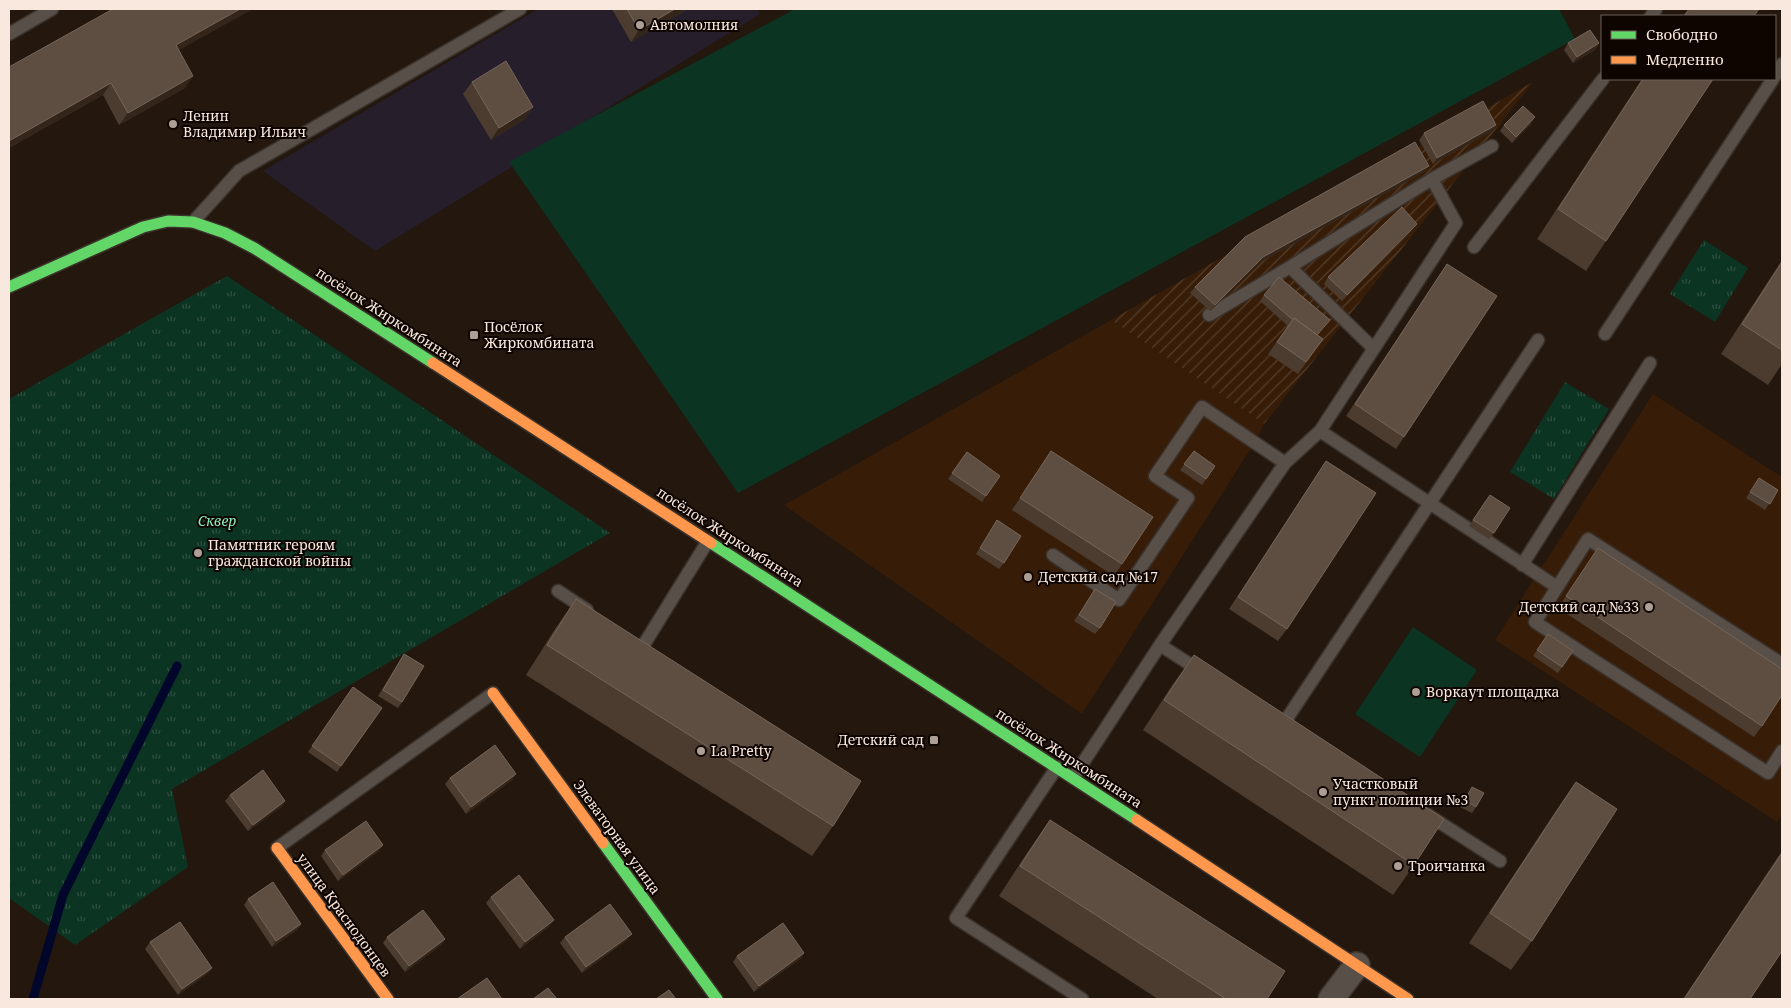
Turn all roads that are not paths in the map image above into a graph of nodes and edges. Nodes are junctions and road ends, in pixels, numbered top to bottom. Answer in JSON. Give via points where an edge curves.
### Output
{"nodes":[{"id":1,"x":52,"y":9,"type":"edge"},
{"id":2,"x":520,"y":9,"type":"edge"},
{"id":3,"x":9,"y":34,"type":"edge"},
{"id":4,"x":1602,"y":80,"type":"edge"},
{"id":5,"x":1772,"y":80,"type":"edge"},
{"id":6,"x":1492,"y":146,"type":"dead end"},
{"id":7,"x":1432,"y":179,"type":"junction"},
{"id":8,"x":193,"y":222,"type":"junction"},
{"id":9,"x":1474,"y":247,"type":"dead end"},
{"id":10,"x":1290,"y":267,"type":"junction"},
{"id":11,"x":9,"y":287,"type":"edge"},
{"id":12,"x":1209,"y":316,"type":"dead end"},
{"id":13,"x":1605,"y":334,"type":"dead end"},
{"id":14,"x":1538,"y":340,"type":"dead end"},
{"id":15,"x":1373,"y":348,"type":"junction"},
{"id":16,"x":1650,"y":363,"type":"dead end"},
{"id":17,"x":1320,"y":431,"type":"junction"},
{"id":18,"x":1285,"y":463,"type":"junction"},
{"id":19,"x":1430,"y":504,"type":"junction"},
{"id":20,"x":708,"y":541,"type":"junction"},
{"id":21,"x":1053,"y":556,"type":"dead end"},
{"id":22,"x":1522,"y":565,"type":"junction"},
{"id":23,"x":1557,"y":588,"type":"junction"},
{"id":24,"x":558,"y":591,"type":"dead end"},
{"id":25,"x":599,"y":617,"type":"edge"},
{"id":26,"x":1160,"y":645,"type":"junction"},
{"id":27,"x":643,"y":647,"type":"edge"},
{"id":28,"x":1782,"y":664,"type":"edge"},
{"id":29,"x":1212,"y":678,"type":"edge"},
{"id":30,"x":493,"y":692,"type":"joint"},
{"id":31,"x":1270,"y":714,"type":"edge"},
{"id":32,"x":1782,"y":751,"type":"edge"},
{"id":33,"x":1057,"y":767,"type":"junction"},
{"id":34,"x":1073,"y":778,"type":"junction"},
{"id":35,"x":1417,"y":808,"type":"edge"},
{"id":36,"x":277,"y":848,"type":"joint"},
{"id":37,"x":1500,"y":861,"type":"dead end"},
{"id":38,"x":1357,"y":965,"type":"junction"},
{"id":39,"x":388,"y":999,"type":"edge"},
{"id":40,"x":717,"y":999,"type":"edge"},
{"id":41,"x":1082,"y":999,"type":"edge"},
{"id":42,"x":1330,"y":999,"type":"edge"},
{"id":43,"x":1408,"y":999,"type":"edge"}],
"edges":[{"from":1,"to":3,"type":"lane"},
{"from":2,"to":8,"type":"lane","via":[[239,171]]},
{"from":4,"to":9,"type":"lane"},
{"from":5,"to":13,"type":"lane"},
{"from":6,"to":7,"type":"lane"},
{"from":7,"to":10,"type":"lane"},
{"from":7,"to":15,"type":"lane","via":[[1456,223]]},
{"from":8,"to":11,"type":"street","name":"посёлок Жиркомбината","via":[[168,221],[143,227]]},
{"from":8,"to":20,"type":"street","name":"посёлок Жиркомбината","via":[[225,232],[254,248]]},
{"from":10,"to":12,"type":"lane"},
{"from":10,"to":15,"type":"lane"},
{"from":14,"to":19,"type":"lane"},
{"from":15,"to":17,"type":"lane"},
{"from":16,"to":22,"type":"lane"},
{"from":17,"to":18,"type":"lane"},
{"from":17,"to":19,"type":"lane"},
{"from":18,"to":21,"type":"lane","via":[[1202,407],[1155,476],[1188,498],[1119,600]]},
{"from":18,"to":26,"type":"lane"},
{"from":19,"to":22,"type":"lane"},
{"from":19,"to":31,"type":"lane","via":[[1288,725]]},
{"from":20,"to":27,"type":"lane"},
{"from":20,"to":33,"type":"street","name":"посёлок Жиркомбината"},
{"from":22,"to":23,"type":"lane"},
{"from":23,"to":28,"type":"lane","via":[[1588,539]]},
{"from":23,"to":32,"type":"lane","via":[[1535,622],[1768,773]]},
{"from":24,"to":25,"type":"lane"},
{"from":26,"to":29,"type":"lane"},
{"from":26,"to":34,"type":"lane"},
{"from":30,"to":36,"type":"lane"},
{"from":30,"to":40,"type":"street","name":"Элеваторная улица"},
{"from":33,"to":34,"type":"street","name":"посёлок Жиркомбината"},
{"from":33,"to":41,"type":"lane","via":[[956,918]]},
{"from":34,"to":38,"type":"street","name":"посёлок Жиркомбината"},
{"from":35,"to":37,"type":"lane"},
{"from":36,"to":39,"type":"street","name":"улица Краснодонцев"},
{"from":38,"to":42,"type":"street"},
{"from":38,"to":43,"type":"street","name":"посёлок Жиркомбината"}]}
